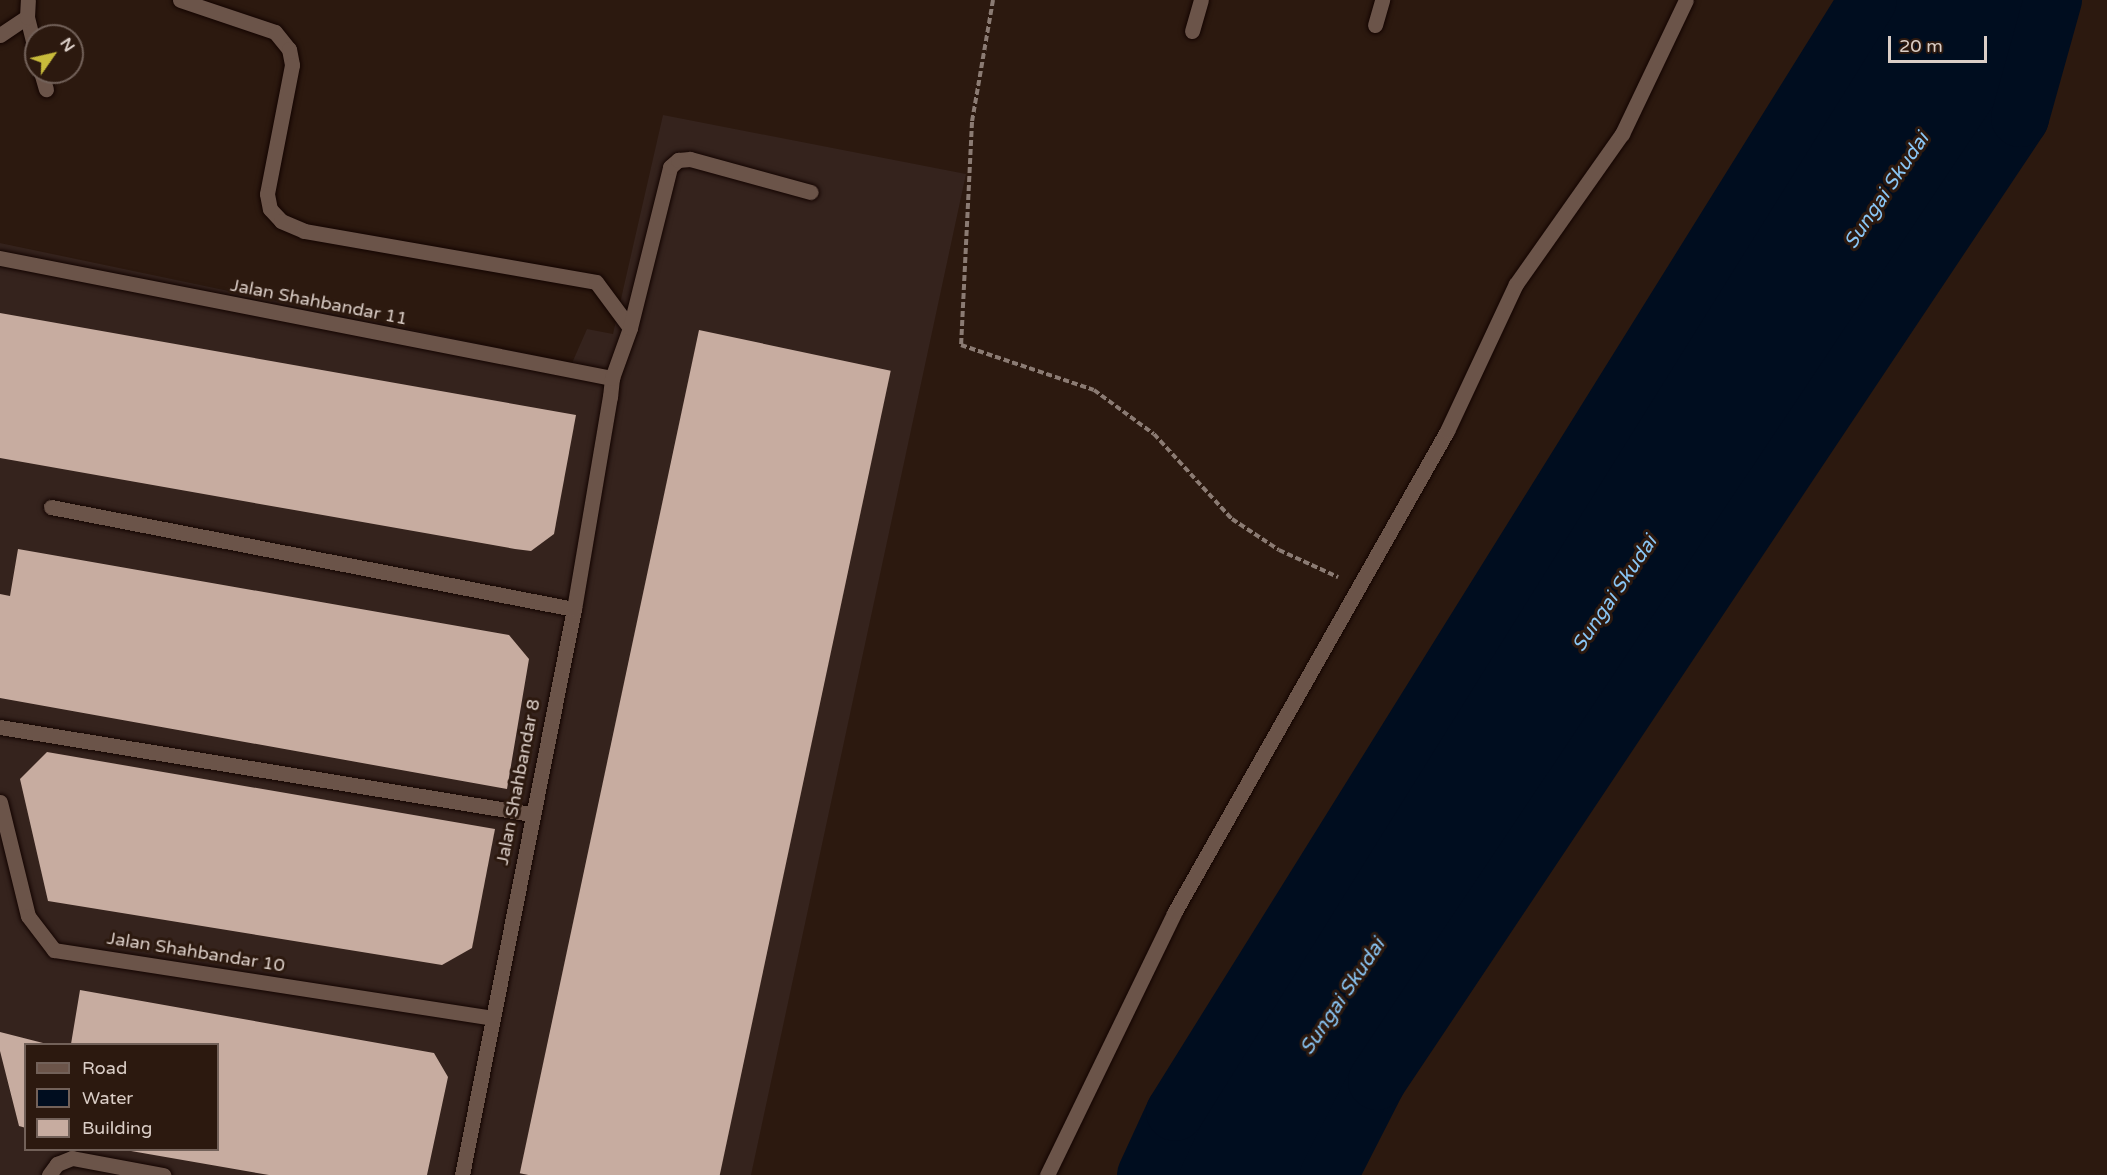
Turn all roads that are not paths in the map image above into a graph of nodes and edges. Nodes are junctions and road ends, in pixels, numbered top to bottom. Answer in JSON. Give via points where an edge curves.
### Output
{"nodes":[{"id":1,"x":28,"y":0,"type":"edge"},
{"id":2,"x":180,"y":0,"type":"edge"},
{"id":3,"x":1201,"y":0,"type":"edge"},
{"id":4,"x":1382,"y":0,"type":"edge"},
{"id":5,"x":1686,"y":0,"type":"edge"},
{"id":6,"x":27,"y":17,"type":"junction"},
{"id":7,"x":29,"y":24,"type":"edge"},
{"id":8,"x":1375,"y":25,"type":"dead end"},
{"id":9,"x":1192,"y":31,"type":"dead end"},
{"id":10,"x":0,"y":35,"type":"edge"},
{"id":11,"x":45,"y":84,"type":"edge"},
{"id":12,"x":46,"y":89,"type":"dead end"},
{"id":13,"x":811,"y":192,"type":"dead end"},
{"id":14,"x":0,"y":258,"type":"edge"},
{"id":15,"x":630,"y":328,"type":"junction"},
{"id":16,"x":612,"y":378,"type":"junction"},
{"id":17,"x":51,"y":507,"type":"dead end"},
{"id":18,"x":574,"y":609,"type":"junction"},
{"id":19,"x":0,"y":727,"type":"edge"},
{"id":20,"x":0,"y":802,"type":"edge"},
{"id":21,"x":531,"y":814,"type":"junction"},
{"id":22,"x":492,"y":1018,"type":"junction"},
{"id":23,"x":49,"y":1175,"type":"edge"},
{"id":24,"x":163,"y":1175,"type":"edge"},
{"id":25,"x":462,"y":1175,"type":"edge"},
{"id":26,"x":1047,"y":1175,"type":"edge"}],
"edges":[{"from":1,"to":6,"type":"street"},
{"from":2,"to":15,"type":"street","via":[[275,32],[290,49],[292,65],[267,194],[270,209],[281,221],[304,231],[596,282]]},
{"from":3,"to":9,"type":"street"},
{"from":4,"to":8,"type":"street"},
{"from":5,"to":26,"type":"street","via":[[1622,134],[1516,284],[1447,431],[1174,913]]},
{"from":6,"to":7,"type":"street"},
{"from":6,"to":10,"type":"street"},
{"from":11,"to":12,"type":"street"},
{"from":13,"to":15,"type":"street","via":[[690,159],[678,160],[670,167],[665,183]]},
{"from":14,"to":16,"type":"street","name":"Jalan Shahbandar 11"},
{"from":15,"to":16,"type":"street"},
{"from":16,"to":18,"type":"street","name":"Jalan Shahbandar 8"},
{"from":17,"to":18,"type":"street"},
{"from":18,"to":21,"type":"street","name":"Jalan Shahbandar 8"},
{"from":19,"to":21,"type":"street"},
{"from":20,"to":22,"type":"street","name":"Jalan Shahbandar 10","via":[[28,916],[54,950]]},
{"from":21,"to":22,"type":"street","name":"Jalan Shahbandar 8"},
{"from":22,"to":25,"type":"street","name":"Jalan Shahbandar 8"},
{"from":23,"to":24,"type":"street","via":[[57,1164],[72,1158]]}]}
